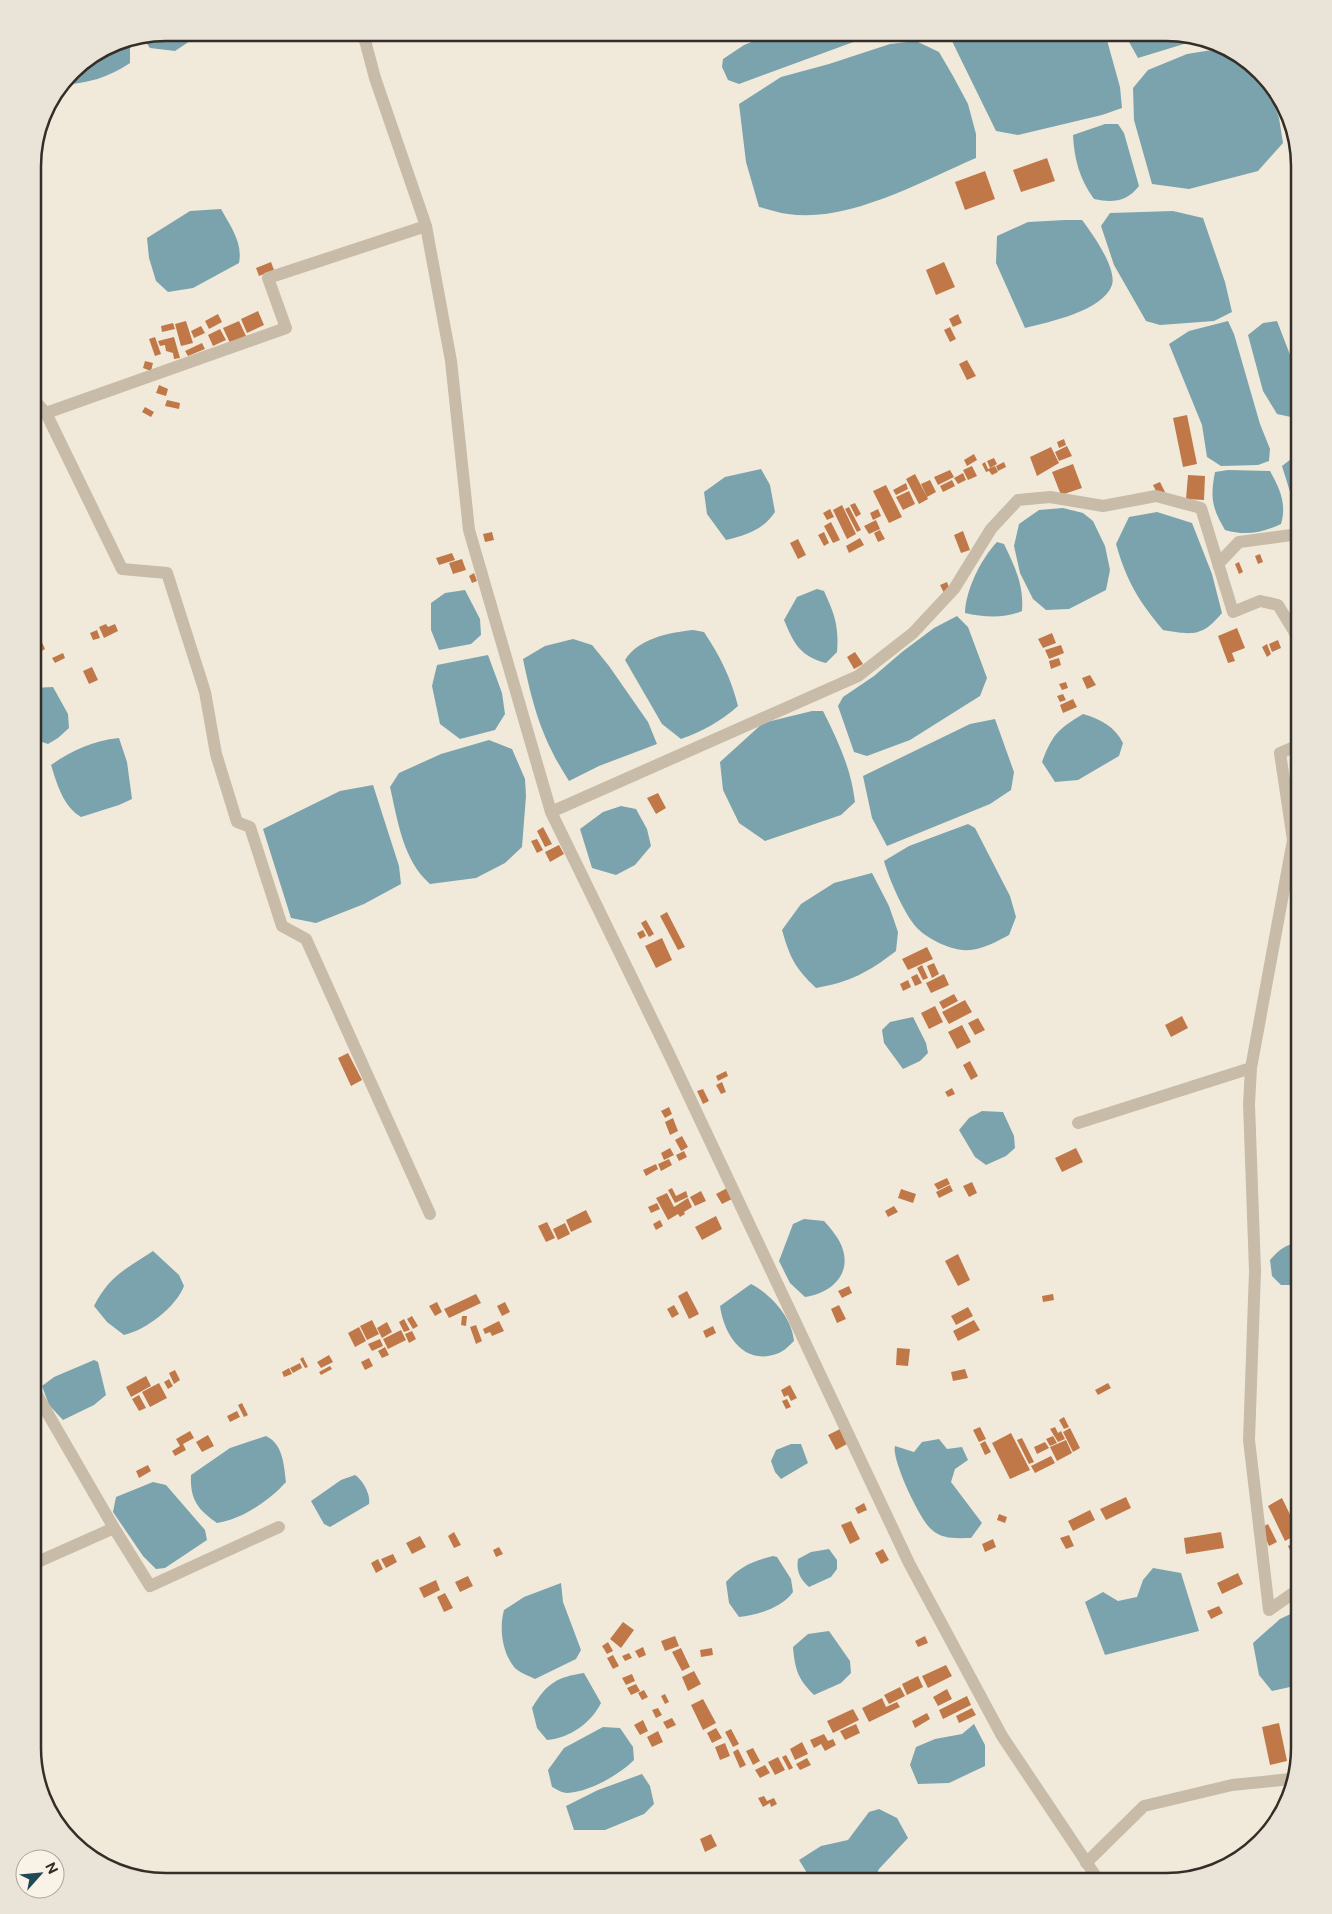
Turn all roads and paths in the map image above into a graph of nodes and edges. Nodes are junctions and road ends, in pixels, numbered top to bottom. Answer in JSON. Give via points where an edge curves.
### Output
{"nodes":[{"id":1,"x":365,"y":41,"type":"edge"},
{"id":2,"x":426,"y":226,"type":"junction"},
{"id":3,"x":42,"y":409,"type":"edge"},
{"id":4,"x":46,"y":413,"type":"junction"},
{"id":5,"x":1291,"y":535,"type":"edge"},
{"id":6,"x":1218,"y":564,"type":"junction"},
{"id":7,"x":1291,"y":626,"type":"edge"},
{"id":8,"x":1291,"y":749,"type":"edge"},
{"id":9,"x":551,"y":812,"type":"junction"},
{"id":10,"x":1291,"y":827,"type":"edge"},
{"id":11,"x":1291,"y":851,"type":"edge"},
{"id":12,"x":1251,"y":1068,"type":"junction"},
{"id":13,"x":1078,"y":1123,"type":"dead end"},
{"id":14,"x":430,"y":1214,"type":"dead end"},
{"id":15,"x":41,"y":1404,"type":"edge"},
{"id":16,"x":279,"y":1527,"type":"dead end"},
{"id":17,"x":114,"y":1528,"type":"junction"},
{"id":18,"x":41,"y":1560,"type":"edge"},
{"id":19,"x":1291,"y":1595,"type":"edge"},
{"id":20,"x":1286,"y":1779,"type":"edge"},
{"id":21,"x":1086,"y":1863,"type":"junction"},
{"id":22,"x":1093,"y":1873,"type":"edge"}],
"edges":[{"from":1,"to":2,"type":"street"},
{"from":2,"to":4,"type":"street","via":[[268,278],[286,328]]},
{"from":2,"to":9,"type":"street","via":[[451,360],[469,530]]},
{"from":3,"to":4,"type":"street"},
{"from":4,"to":14,"type":"street","via":[[122,569],[167,572],[205,692],[216,754],[237,822],[250,826],[282,926],[306,939]]},
{"from":5,"to":6,"type":"street","via":[[1239,542]]},
{"from":6,"to":7,"type":"street","via":[[1233,612],[1260,601],[1278,605]]},
{"from":6,"to":9,"type":"street","via":[[1201,508],[1156,496],[1103,506],[1050,497],[1018,500],[991,529],[954,589],[913,633],[858,676]]},
{"from":8,"to":10,"type":"street","via":[[1280,753]]},
{"from":9,"to":21,"type":"street","via":[[675,1065],[909,1563],[1002,1736]]},
{"from":11,"to":12,"type":"street"},
{"from":12,"to":13,"type":"street"},
{"from":12,"to":19,"type":"street","via":[[1249,1104],[1255,1271],[1249,1440],[1270,1610]]},
{"from":15,"to":17,"type":"street"},
{"from":16,"to":17,"type":"street","via":[[150,1586]]},
{"from":17,"to":18,"type":"street"},
{"from":20,"to":21,"type":"street","via":[[1232,1785],[1144,1806]]},
{"from":21,"to":22,"type":"street"}]}
